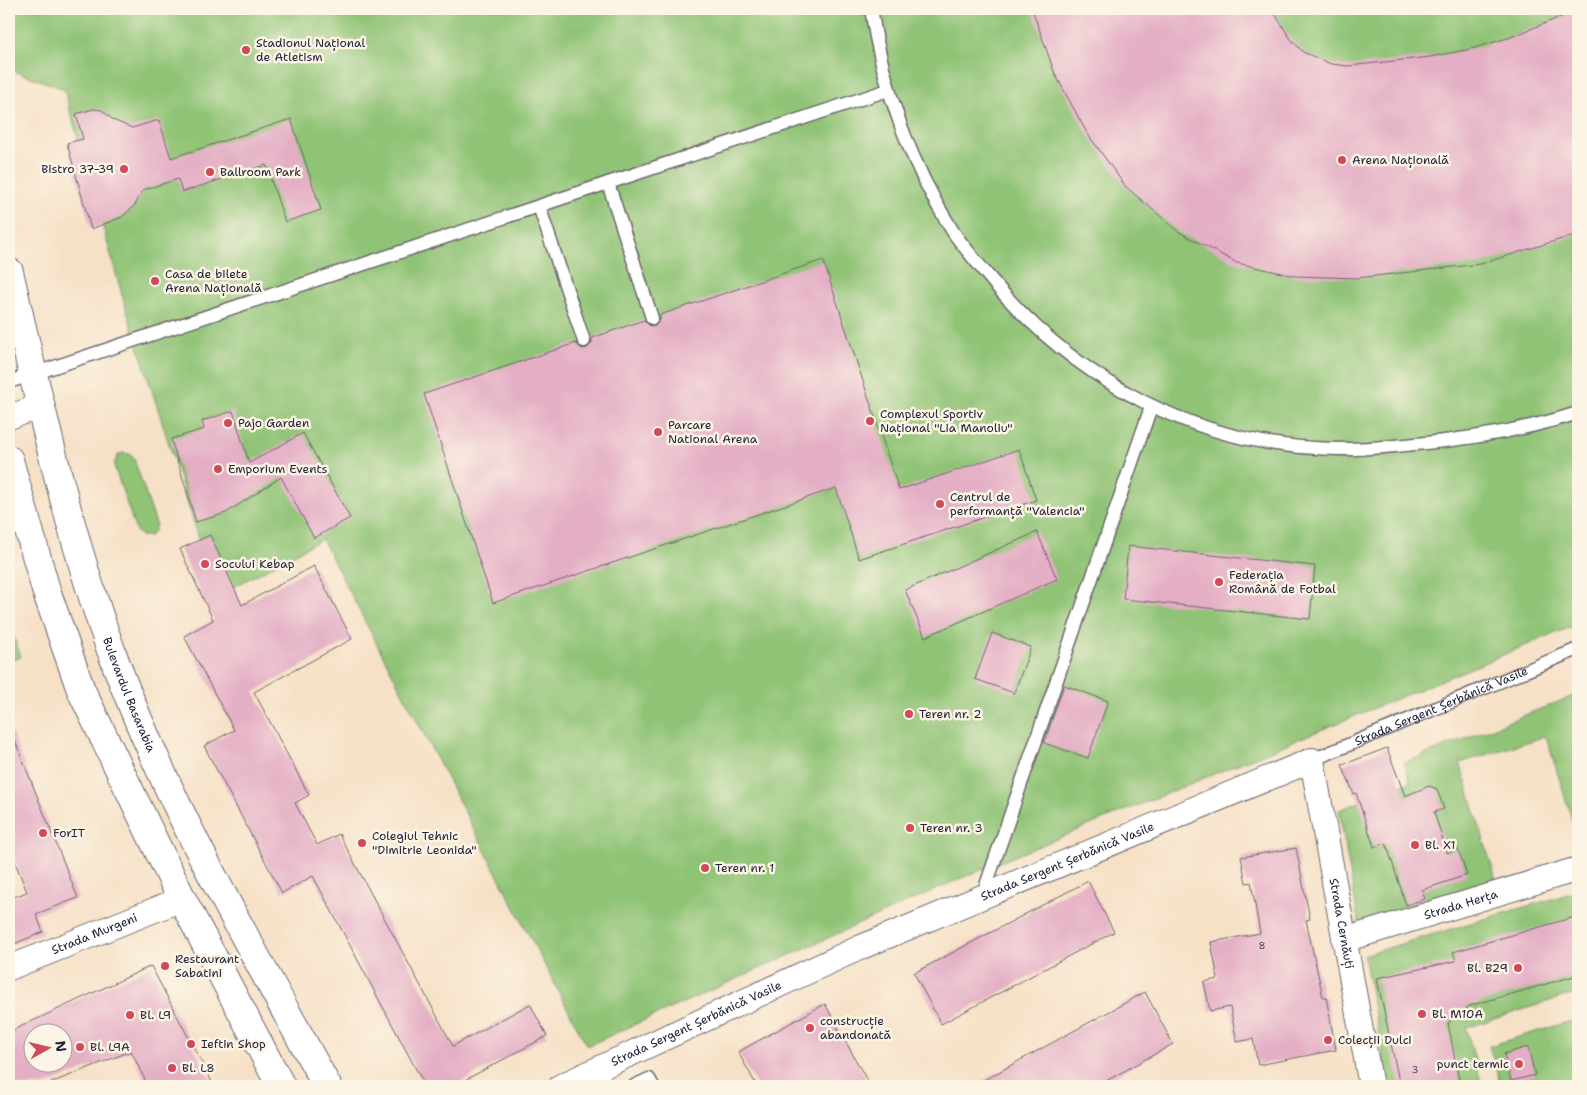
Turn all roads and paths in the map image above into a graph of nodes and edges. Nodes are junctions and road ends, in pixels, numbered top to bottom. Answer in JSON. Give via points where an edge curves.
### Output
{"nodes":[{"id":1,"x":871,"y":9,"type":"edge"},
{"id":2,"x":888,"y":90,"type":"junction"},
{"id":3,"x":608,"y":183,"type":"junction"},
{"id":4,"x":539,"y":206,"type":"junction"},
{"id":5,"x":9,"y":272,"type":"edge"},
{"id":6,"x":652,"y":318,"type":"dead end"},
{"id":7,"x":584,"y":341,"type":"dead end"},
{"id":8,"x":21,"y":378,"type":"edge"},
{"id":9,"x":42,"y":406,"type":"junction"},
{"id":10,"x":1151,"y":407,"type":"junction"},
{"id":11,"x":1578,"y":413,"type":"edge"},
{"id":12,"x":9,"y":417,"type":"edge"},
{"id":13,"x":9,"y":460,"type":"edge"},
{"id":14,"x":1578,"y":649,"type":"edge"},
{"id":15,"x":1312,"y":760,"type":"junction"},
{"id":16,"x":1578,"y":869,"type":"edge"},
{"id":17,"x":982,"y":897,"type":"junction"},
{"id":18,"x":182,"y":898,"type":"junction"},
{"id":19,"x":1344,"y":940,"type":"junction"},
{"id":20,"x":9,"y":968,"type":"edge"},
{"id":21,"x":281,"y":1086,"type":"edge"},
{"id":22,"x":327,"y":1086,"type":"edge"},
{"id":23,"x":561,"y":1086,"type":"edge"},
{"id":24,"x":634,"y":1086,"type":"edge"},
{"id":25,"x":653,"y":1086,"type":"edge"},
{"id":26,"x":1371,"y":1086,"type":"edge"}],
"edges":[{"from":1,"to":2,"type":"lane"},
{"from":2,"to":3,"type":"lane"},
{"from":2,"to":10,"type":"lane","via":[[930,191],[953,232],[1001,291],[1033,326],[1062,351]]},
{"from":3,"to":4,"type":"lane"},
{"from":3,"to":6,"type":"lane"},
{"from":4,"to":7,"type":"lane"},
{"from":4,"to":8,"type":"lane"},
{"from":5,"to":8,"type":"main road","name":"Bulevardul Basarabia"},
{"from":8,"to":9,"type":"main road","name":"Bulevardul Basarabia"},
{"from":9,"to":12,"type":"street"},
{"from":9,"to":22,"type":"main road","name":"Bulevardul Basarabia","via":[[66,505],[98,610],[137,715],[216,884]]},
{"from":10,"to":11,"type":"lane","via":[[1241,437],[1286,445],[1343,449],[1457,440],[1508,432]]},
{"from":10,"to":17,"type":"lane"},
{"from":13,"to":18,"type":"main road","via":[[46,590],[81,690]]},
{"from":14,"to":15,"type":"lane","name":"Strada Sergent Șerbănică Vasile"},
{"from":15,"to":17,"type":"street","name":"Strada Sergent Șerbănică Vasile"},
{"from":15,"to":19,"type":"street","name":"Strada Cernăuți"},
{"from":16,"to":19,"type":"street","name":"Strada Herța"},
{"from":17,"to":23,"type":"street","name":"Strada Sergent Șerbănică Vasile","via":[[859,948]]},
{"from":18,"to":20,"type":"street","name":"Strada Murgeni"},
{"from":18,"to":21,"type":"main road"},
{"from":19,"to":26,"type":"street","name":"Strada Cernăuți"},
{"from":24,"to":25,"type":"lane","via":[[649,1078]]}]}
